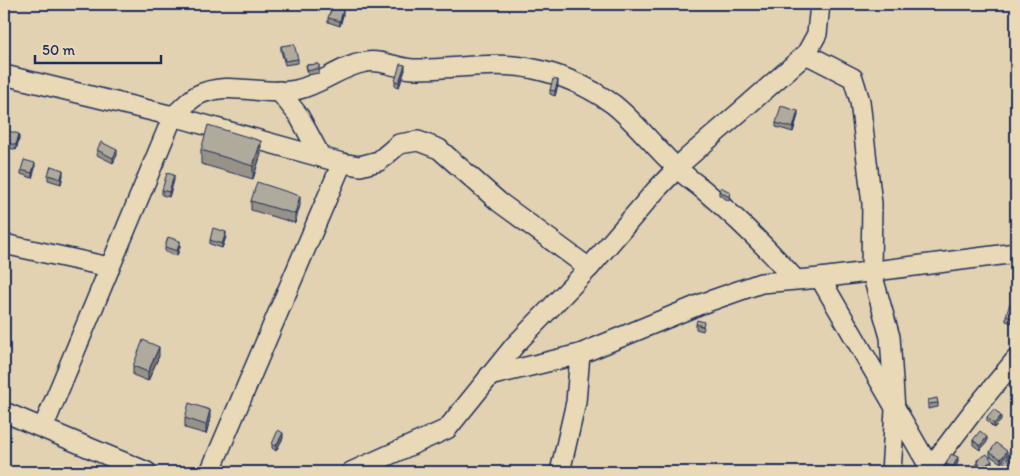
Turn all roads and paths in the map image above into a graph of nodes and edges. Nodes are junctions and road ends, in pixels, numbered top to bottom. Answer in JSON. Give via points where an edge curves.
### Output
{"nodes":[{"id":1,"x":820,"y":4,"type":"edge"},
{"id":2,"x":806,"y":54,"type":"junction"},
{"id":3,"x":4,"y":75,"type":"edge"},
{"id":4,"x":278,"y":91,"type":"junction"},
{"id":5,"x":174,"y":116,"type":"junction"},
{"id":6,"x":321,"y":157,"type":"junction"},
{"id":7,"x":342,"y":163,"type":"junction"},
{"id":8,"x":677,"y":168,"type":"junction"},
{"id":9,"x":4,"y":244,"type":"edge"},
{"id":10,"x":1016,"y":252,"type":"edge"},
{"id":11,"x":109,"y":267,"type":"junction"},
{"id":12,"x":589,"y":268,"type":"junction"},
{"id":13,"x":871,"y":270,"type":"junction"},
{"id":14,"x":820,"y":278,"type":"junction"},
{"id":15,"x":795,"y":279,"type":"junction"},
{"id":16,"x":580,"y":354,"type":"junction"},
{"id":17,"x":1016,"y":359,"type":"edge"},
{"id":18,"x":489,"y":376,"type":"junction"},
{"id":19,"x":895,"y":410,"type":"junction"},
{"id":20,"x":4,"y":412,"type":"edge"},
{"id":21,"x":43,"y":428,"type":"junction"},
{"id":22,"x":929,"y":470,"type":"edge"},
{"id":23,"x":147,"y":472,"type":"edge"},
{"id":24,"x":210,"y":472,"type":"edge"},
{"id":25,"x":351,"y":472,"type":"edge"},
{"id":26,"x":560,"y":472,"type":"edge"},
{"id":27,"x":891,"y":472,"type":"edge"}],
"edges":[{"from":1,"to":2,"type":"street","via":[[817,34]]},
{"from":2,"to":8,"type":"street"},
{"from":2,"to":13,"type":"street","via":[[853,78],[860,101],[872,204]]},
{"from":3,"to":5,"type":"street"},
{"from":4,"to":5,"type":"street","via":[[213,89],[195,97]]},
{"from":4,"to":6,"type":"street","via":[[299,116]]},
{"from":4,"to":8,"type":"street","via":[[311,85],[349,66],[368,61],[412,70],[497,65],[534,69],[580,83],[614,105]]},
{"from":5,"to":6,"type":"street"},
{"from":5,"to":11,"type":"street"},
{"from":6,"to":7,"type":"street"},
{"from":7,"to":12,"type":"street","via":[[360,166],[378,162],[399,144],[418,141],[439,149],[499,202]]},
{"from":7,"to":24,"type":"street"},
{"from":8,"to":12,"type":"street"},
{"from":8,"to":15,"type":"street","via":[[768,249]]},
{"from":9,"to":11,"type":"street"},
{"from":10,"to":13,"type":"street"},
{"from":11,"to":21,"type":"street"},
{"from":12,"to":18,"type":"street"},
{"from":13,"to":14,"type":"street"},
{"from":13,"to":19,"type":"street","via":[[890,336]]},
{"from":14,"to":15,"type":"street"},
{"from":14,"to":19,"type":"street"},
{"from":15,"to":16,"type":"street","via":[[752,286]]},
{"from":16,"to":18,"type":"street"},
{"from":16,"to":26,"type":"street","via":[[576,402]]},
{"from":17,"to":22,"type":"street"},
{"from":18,"to":25,"type":"street","via":[[447,429]]},
{"from":19,"to":22,"type":"street"},
{"from":19,"to":27,"type":"street"},
{"from":20,"to":21,"type":"street"},
{"from":21,"to":23,"type":"street"}]}
